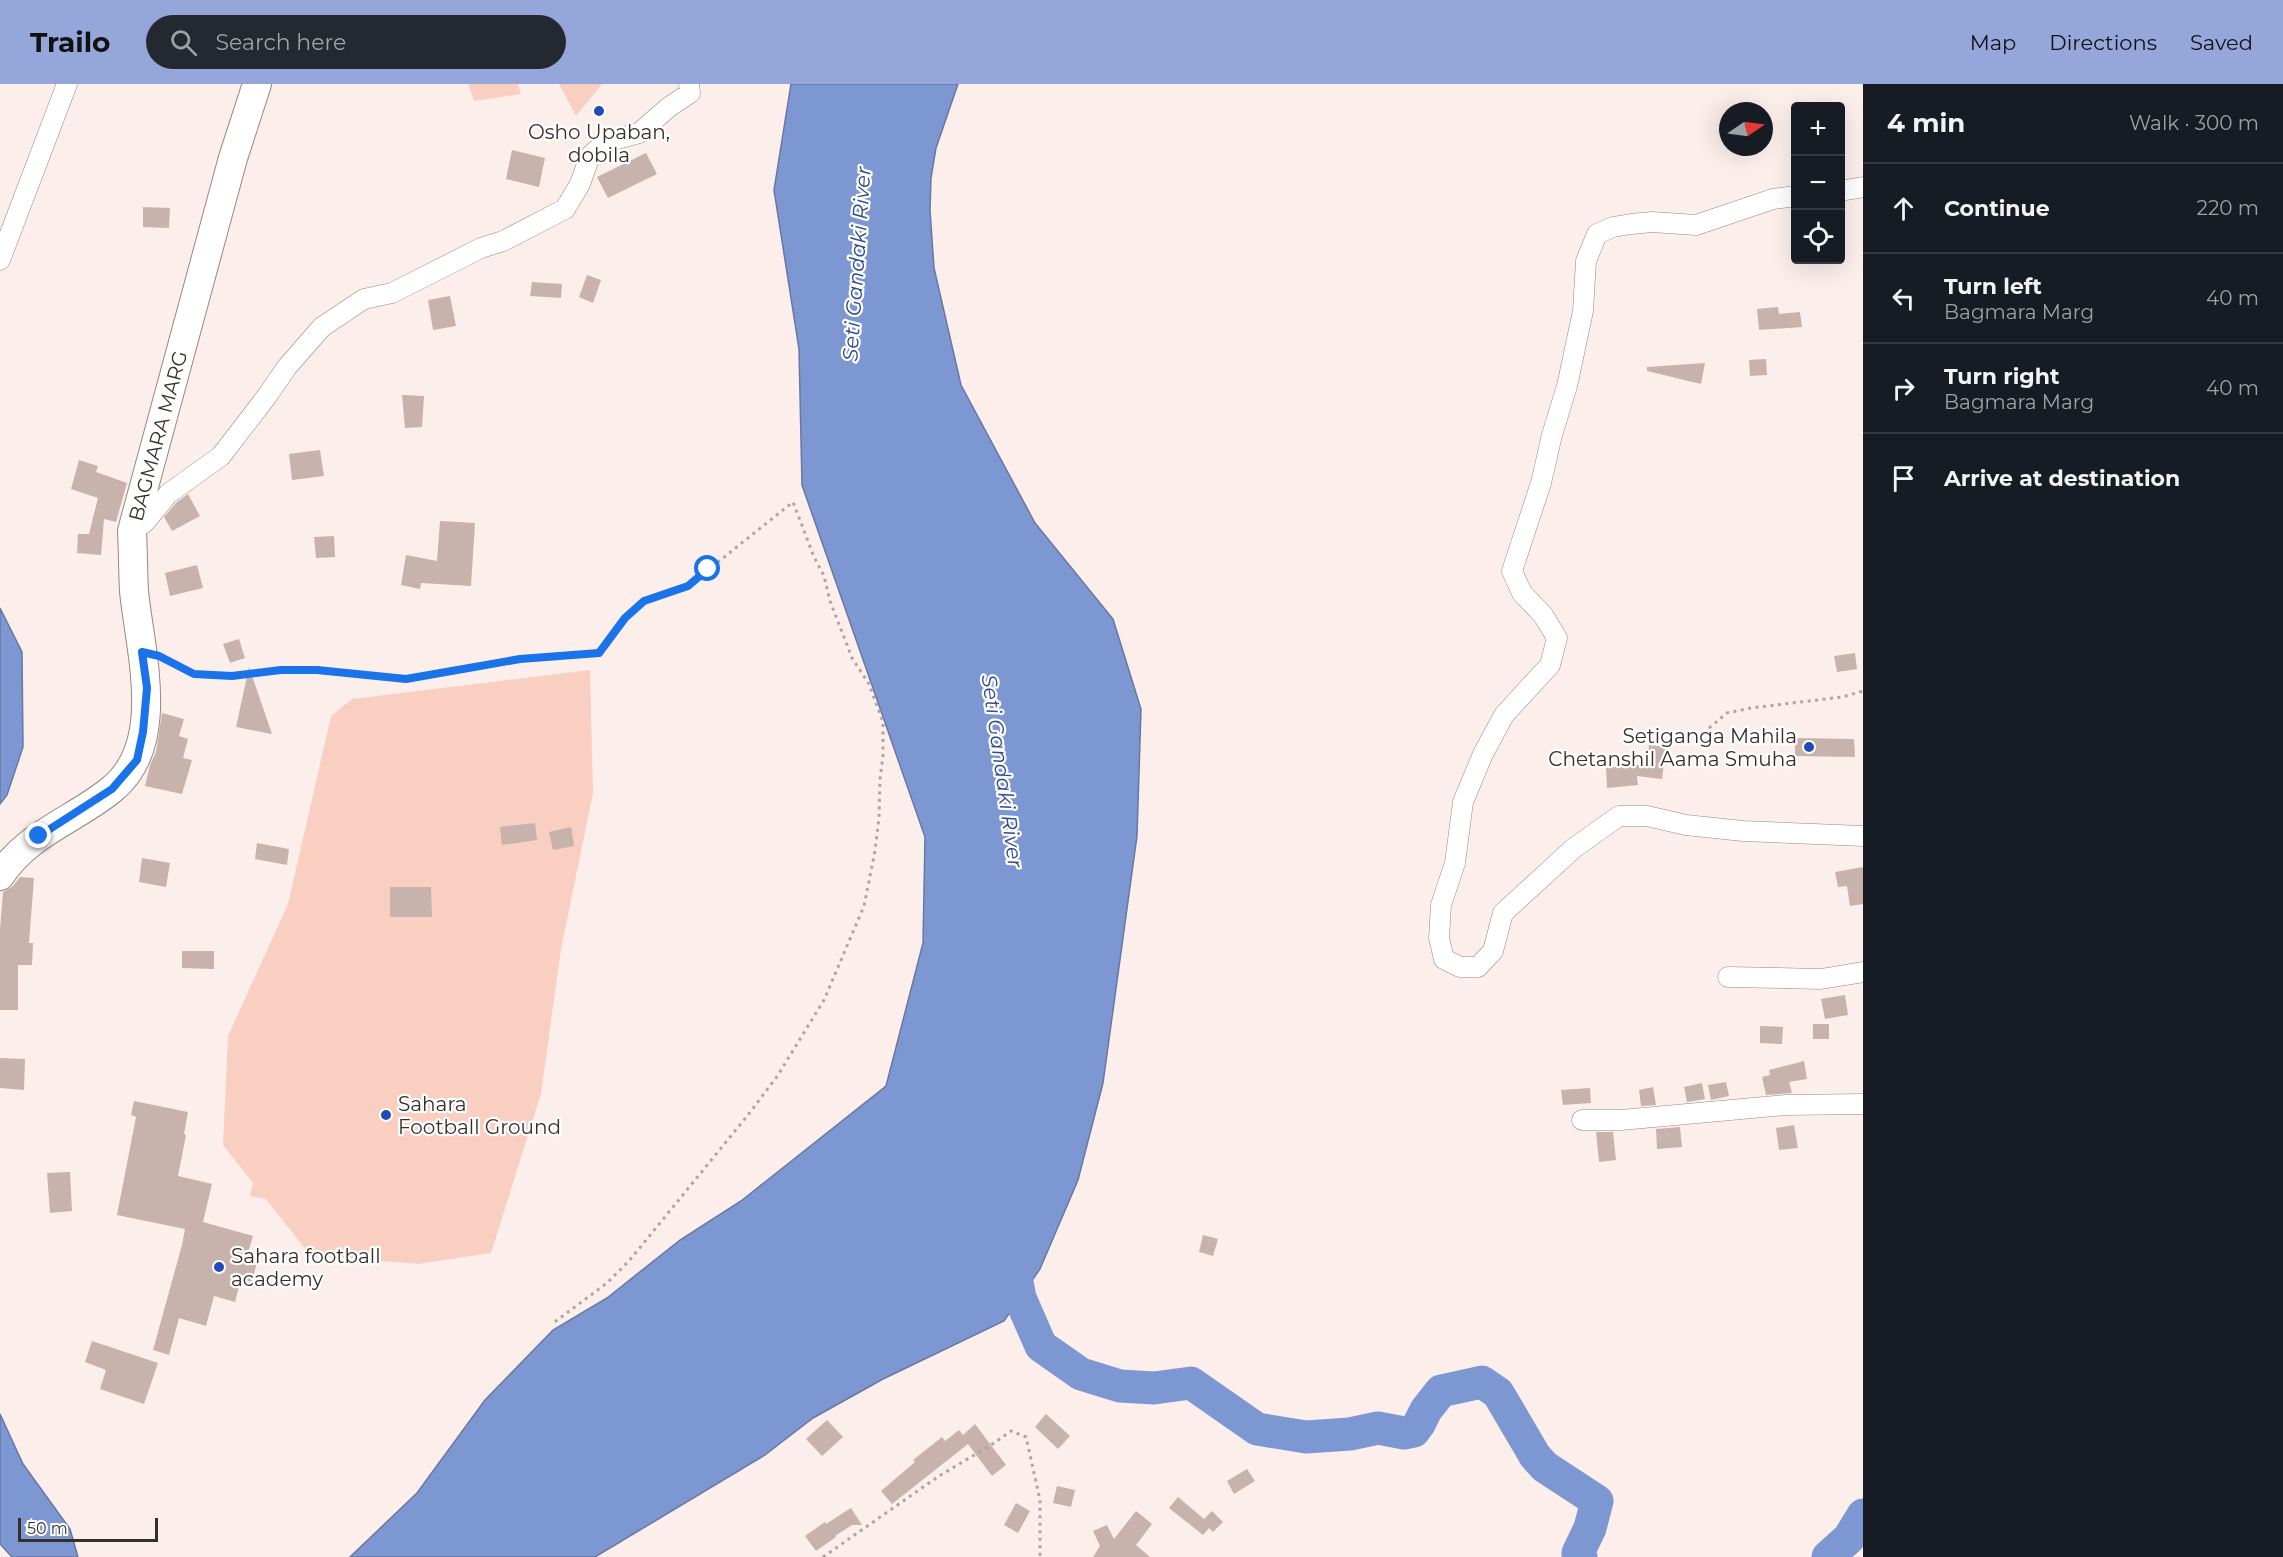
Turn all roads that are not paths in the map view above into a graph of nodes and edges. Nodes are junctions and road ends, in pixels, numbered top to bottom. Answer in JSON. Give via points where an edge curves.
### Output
{"nodes":[{"id":1,"x":67,"y":84,"type":"edge"},
{"id":2,"x":257,"y":84,"type":"edge"},
{"id":3,"x":689,"y":84,"type":"edge"},
{"id":4,"x":1863,"y":186,"type":"edge"},
{"id":5,"x":1845,"y":190,"type":"edge"},
{"id":6,"x":1791,"y":197,"type":"edge"},
{"id":7,"x":0,"y":260,"type":"edge"},
{"id":8,"x":132,"y":531,"type":"junction"},
{"id":9,"x":1863,"y":836,"type":"edge"},
{"id":10,"x":0,"y":876,"type":"edge"},
{"id":11,"x":1863,"y":972,"type":"edge"},
{"id":12,"x":1728,"y":977,"type":"dead end"},
{"id":13,"x":1863,"y":1104,"type":"edge"},
{"id":14,"x":1582,"y":1120,"type":"dead end"}],
"edges":[{"from":1,"to":7,"type":"street"},
{"from":2,"to":8,"type":"main road","name":"BAGMARA MARG","via":[[230,169]]},
{"from":3,"to":8,"type":"street","via":[[690,93],[639,134],[606,142],[590,156],[565,209],[393,293],[364,299],[322,327],[286,367],[220,456],[168,494],[145,522]]},
{"from":4,"to":5,"type":"street"},
{"from":6,"to":9,"type":"street","via":[[1696,225],[1652,222],[1613,227],[1597,234],[1587,261],[1583,311],[1567,386],[1512,571],[1522,593],[1543,615],[1557,638],[1550,665],[1504,715],[1463,802],[1455,863],[1441,904],[1438,938],[1444,959],[1460,967],[1478,967],[1493,951],[1503,913],[1574,848],[1620,816],[1647,816],[1743,831]]},
{"from":8,"to":10,"type":"main road","name":"BAGMARA MARG","via":[[134,589],[147,688],[137,760],[112,789],[39,836]]},
{"from":11,"to":12,"type":"street","via":[[1821,979]]},
{"from":13,"to":14,"type":"street","via":[[1785,1105]]}]}
